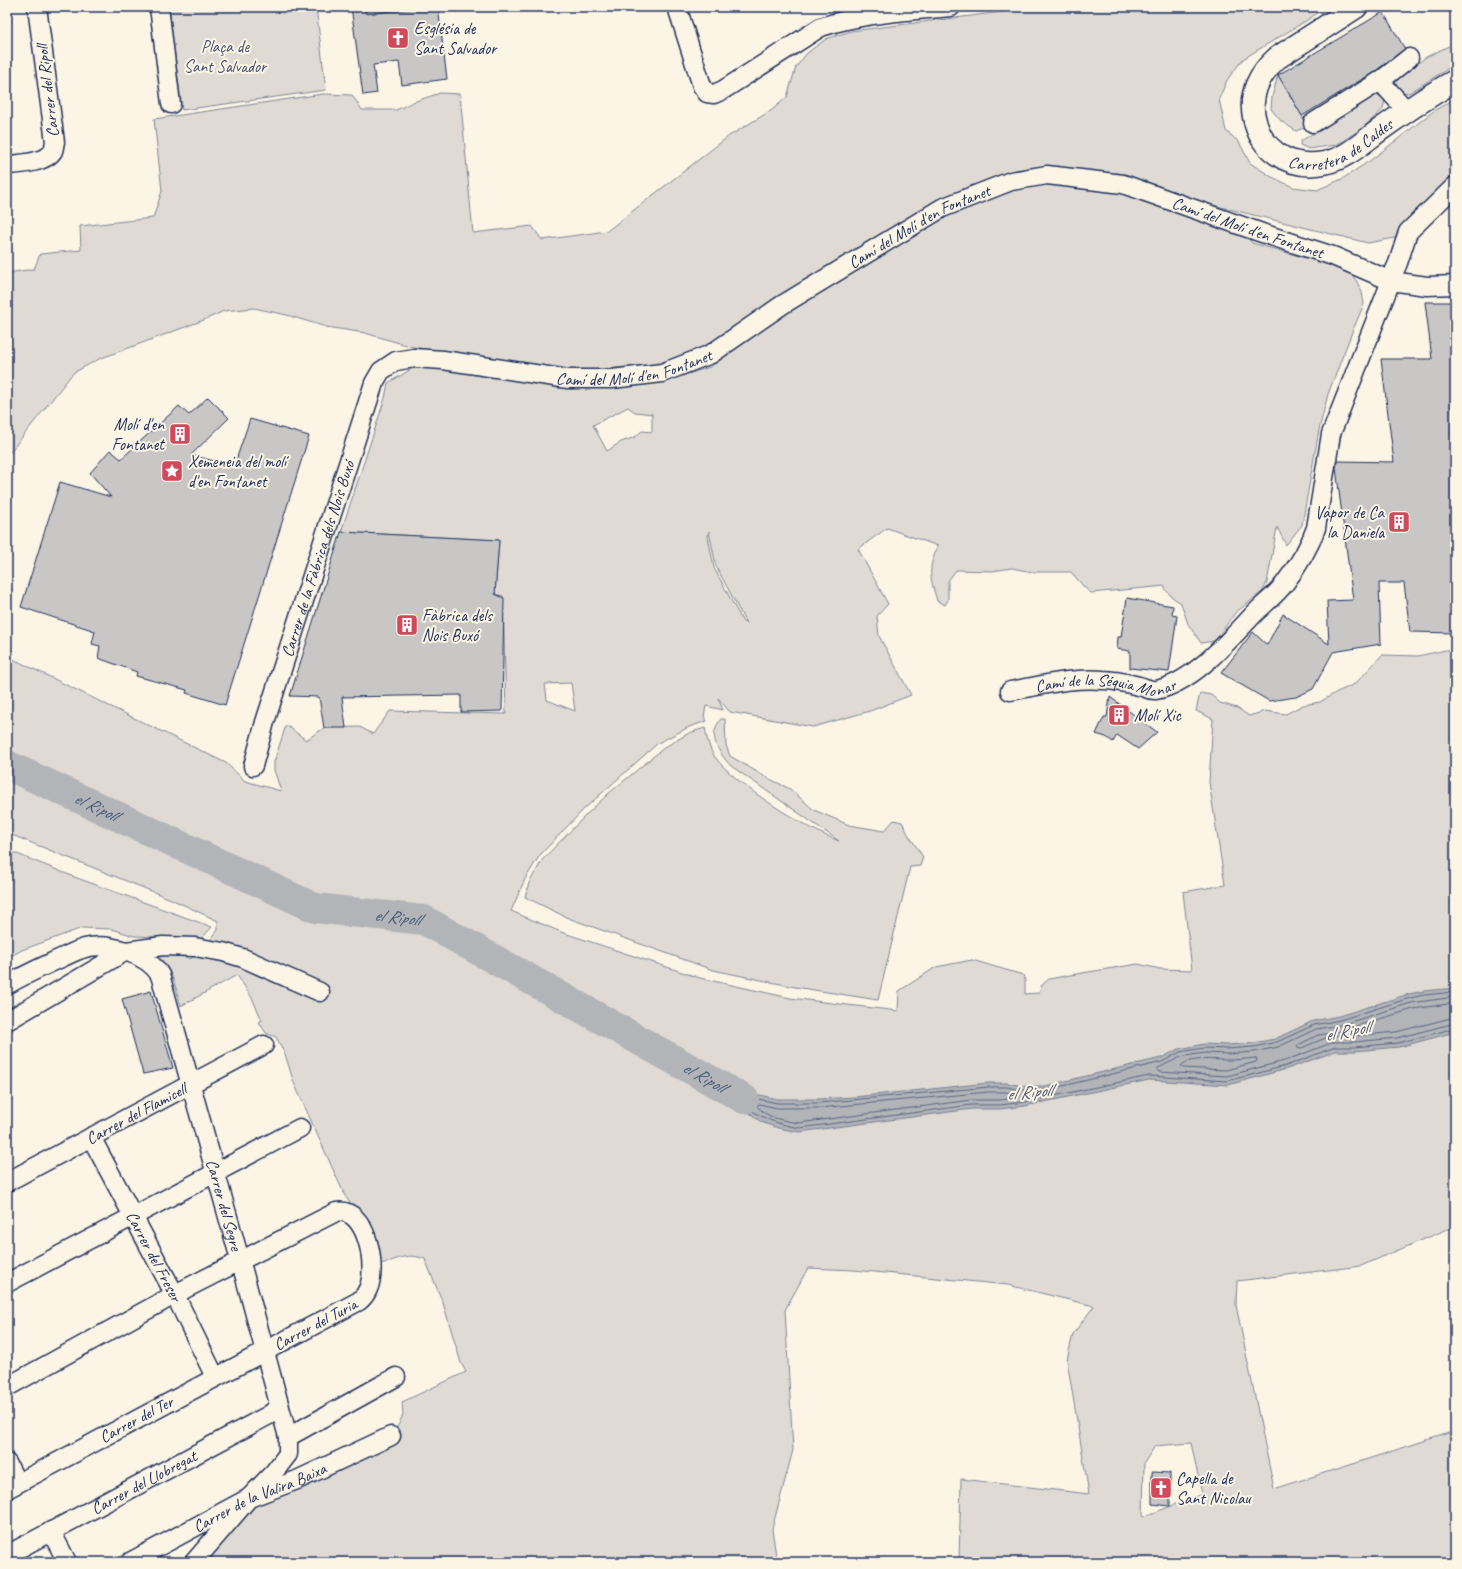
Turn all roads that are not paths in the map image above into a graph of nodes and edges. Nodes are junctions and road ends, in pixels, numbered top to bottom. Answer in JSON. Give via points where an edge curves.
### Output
{"nodes":[{"id":1,"x":37,"y":7,"type":"edge"},
{"id":2,"x":159,"y":7,"type":"edge"},
{"id":3,"x":677,"y":7,"type":"edge"},
{"id":4,"x":951,"y":7,"type":"edge"},
{"id":5,"x":1356,"y":7,"type":"edge"},
{"id":6,"x":865,"y":12,"type":"edge"},
{"id":7,"x":1409,"y":58,"type":"dead end"},
{"id":8,"x":1380,"y":81,"type":"junction"},
{"id":9,"x":1455,"y":81,"type":"edge"},
{"id":10,"x":172,"y":104,"type":"dead end"},
{"id":11,"x":1407,"y":111,"type":"junction"},
{"id":12,"x":1313,"y":123,"type":"dead end"},
{"id":13,"x":7,"y":165,"type":"edge"},
{"id":14,"x":1455,"y":186,"type":"edge"},
{"id":15,"x":1392,"y":277,"type":"junction"},
{"id":16,"x":1455,"y":285,"type":"edge"},
{"id":17,"x":396,"y":361,"type":"joint"},
{"id":18,"x":1010,"y":691,"type":"dead end"},
{"id":19,"x":252,"y":766,"type":"dead end"},
{"id":20,"x":126,"y":951,"type":"junction"},
{"id":21,"x":44,"y":966,"type":"junction"},
{"id":22,"x":7,"y":985,"type":"edge"},
{"id":23,"x":58,"y":990,"type":"junction"},
{"id":24,"x":320,"y":992,"type":"dead end"},
{"id":25,"x":7,"y":1020,"type":"edge"},
{"id":26,"x":264,"y":1045,"type":"dead end"},
{"id":27,"x":190,"y":1084,"type":"junction"},
{"id":28,"x":300,"y":1128,"type":"dead end"},
{"id":29,"x":91,"y":1137,"type":"junction"},
{"id":30,"x":216,"y":1174,"type":"junction"},
{"id":31,"x":7,"y":1182,"type":"edge"},
{"id":32,"x":133,"y":1217,"type":"junction"},
{"id":33,"x":240,"y":1260,"type":"junction"},
{"id":34,"x":7,"y":1283,"type":"edge"},
{"id":35,"x":175,"y":1295,"type":"junction"},
{"id":36,"x":265,"y":1350,"type":"junction"},
{"id":37,"x":215,"y":1377,"type":"junction"},
{"id":38,"x":396,"y":1377,"type":"dead end"},
{"id":39,"x":7,"y":1386,"type":"edge"},
{"id":40,"x":279,"y":1407,"type":"junction"},
{"id":41,"x":391,"y":1436,"type":"dead end"},
{"id":42,"x":288,"y":1437,"type":"junction"},
{"id":43,"x":7,"y":1463,"type":"edge"},
{"id":44,"x":12,"y":1486,"type":"edge"},
{"id":45,"x":249,"y":1498,"type":"junction"},
{"id":46,"x":51,"y":1531,"type":"junction"},
{"id":47,"x":7,"y":1554,"type":"edge"},
{"id":48,"x":67,"y":1562,"type":"edge"},
{"id":49,"x":130,"y":1562,"type":"edge"},
{"id":50,"x":194,"y":1562,"type":"edge"}],
"edges":[{"from":1,"to":13,"type":"street","name":"Carrer del Ripoll","via":[[55,142],[53,151],[46,158]]},
{"from":2,"to":10,"type":"street"},
{"from":3,"to":6,"type":"street","via":[[699,77],[707,93],[714,94],[821,27]]},
{"from":4,"to":6,"type":"street"},
{"from":5,"to":11,"type":"main road","name":"Carretera de Caldes","via":[[1277,58],[1265,70],[1257,84],[1253,100],[1253,113],[1258,132],[1270,148],[1283,158],[1301,164],[1325,163],[1339,158]]},
{"from":7,"to":8,"type":"street"},
{"from":8,"to":11,"type":"street"},
{"from":8,"to":12,"type":"street"},
{"from":9,"to":11,"type":"main road","name":"Carretera de Caldes"},
{"from":14,"to":15,"type":"street","via":[[1408,232]]},
{"from":15,"to":16,"type":"street","name":"Camí del Molí d'en Fontanet","via":[[1427,286]]},
{"from":15,"to":17,"type":"street","name":"Camí del Molí d'en Fontanet","via":[[1123,184],[1047,175],[1011,181],[942,208],[782,305],[711,354],[662,373],[612,380],[568,379],[443,360],[414,358]]},
{"from":15,"to":18,"type":"street","name":"Camí de la Séquia Monar","via":[[1331,434],[1316,528],[1302,558],[1284,584],[1212,657],[1172,684],[1149,690],[1141,686],[1104,680],[1081,679]]},
{"from":17,"to":19,"type":"street","name":"Carrer de la Fàbrica dels Nois Buxó","via":[[381,370],[374,383]]},
{"from":20,"to":21,"type":"street","via":[[115,948],[86,948]]},
{"from":20,"to":23,"type":"street"},
{"from":20,"to":24,"type":"street","via":[[163,946],[205,949],[244,958]]},
{"from":20,"to":27,"type":"street","name":"Carrer del Segre","via":[[143,958],[160,975]]},
{"from":21,"to":22,"type":"street"},
{"from":21,"to":23,"type":"street"},
{"from":23,"to":25,"type":"street"},
{"from":26,"to":27,"type":"street","name":"Carrer del Flamicell"},
{"from":27,"to":29,"type":"street","name":"Carrer del Flamicell"},
{"from":27,"to":30,"type":"street","name":"Carrer del Segre"},
{"from":28,"to":30,"type":"street"},
{"from":29,"to":31,"type":"street","name":"Carrer del Flamicell"},
{"from":29,"to":32,"type":"street","name":"Carrer del Freser"},
{"from":30,"to":32,"type":"street"},
{"from":30,"to":33,"type":"street","name":"Carrer del Segre"},
{"from":32,"to":34,"type":"street"},
{"from":32,"to":35,"type":"street","name":"Carrer del Freser"},
{"from":33,"to":35,"type":"street"},
{"from":33,"to":36,"type":"street","name":"Carrer del Segre"},
{"from":33,"to":36,"type":"street","name":"Carrer del Turia","via":[[342,1210],[350,1213],[361,1226],[371,1250],[371,1283],[364,1296],[352,1306]]},
{"from":35,"to":37,"type":"street","name":"Carrer del Freser"},
{"from":35,"to":39,"type":"street"},
{"from":36,"to":37,"type":"street","name":"Carrer del Ter"},
{"from":36,"to":40,"type":"street","name":"Carrer del Segre"},
{"from":37,"to":44,"type":"street","name":"Carrer del Ter"},
{"from":38,"to":42,"type":"street"},
{"from":40,"to":42,"type":"street","name":"Carrer del Segre"},
{"from":40,"to":46,"type":"street","name":"Carrer del Llobregat","via":[[269,1415]]},
{"from":41,"to":45,"type":"street","name":"Carrer de la Valira Baixa","via":[[298,1480]]},
{"from":42,"to":45,"type":"street","name":"Carrer del Segre","via":[[288,1454]]},
{"from":43,"to":44,"type":"street"},
{"from":45,"to":49,"type":"street","name":"Carrer de la Valira Baixa"},
{"from":45,"to":50,"type":"street"},
{"from":46,"to":47,"type":"street","name":"Carrer del Llobregat"},
{"from":46,"to":48,"type":"street"}]}
